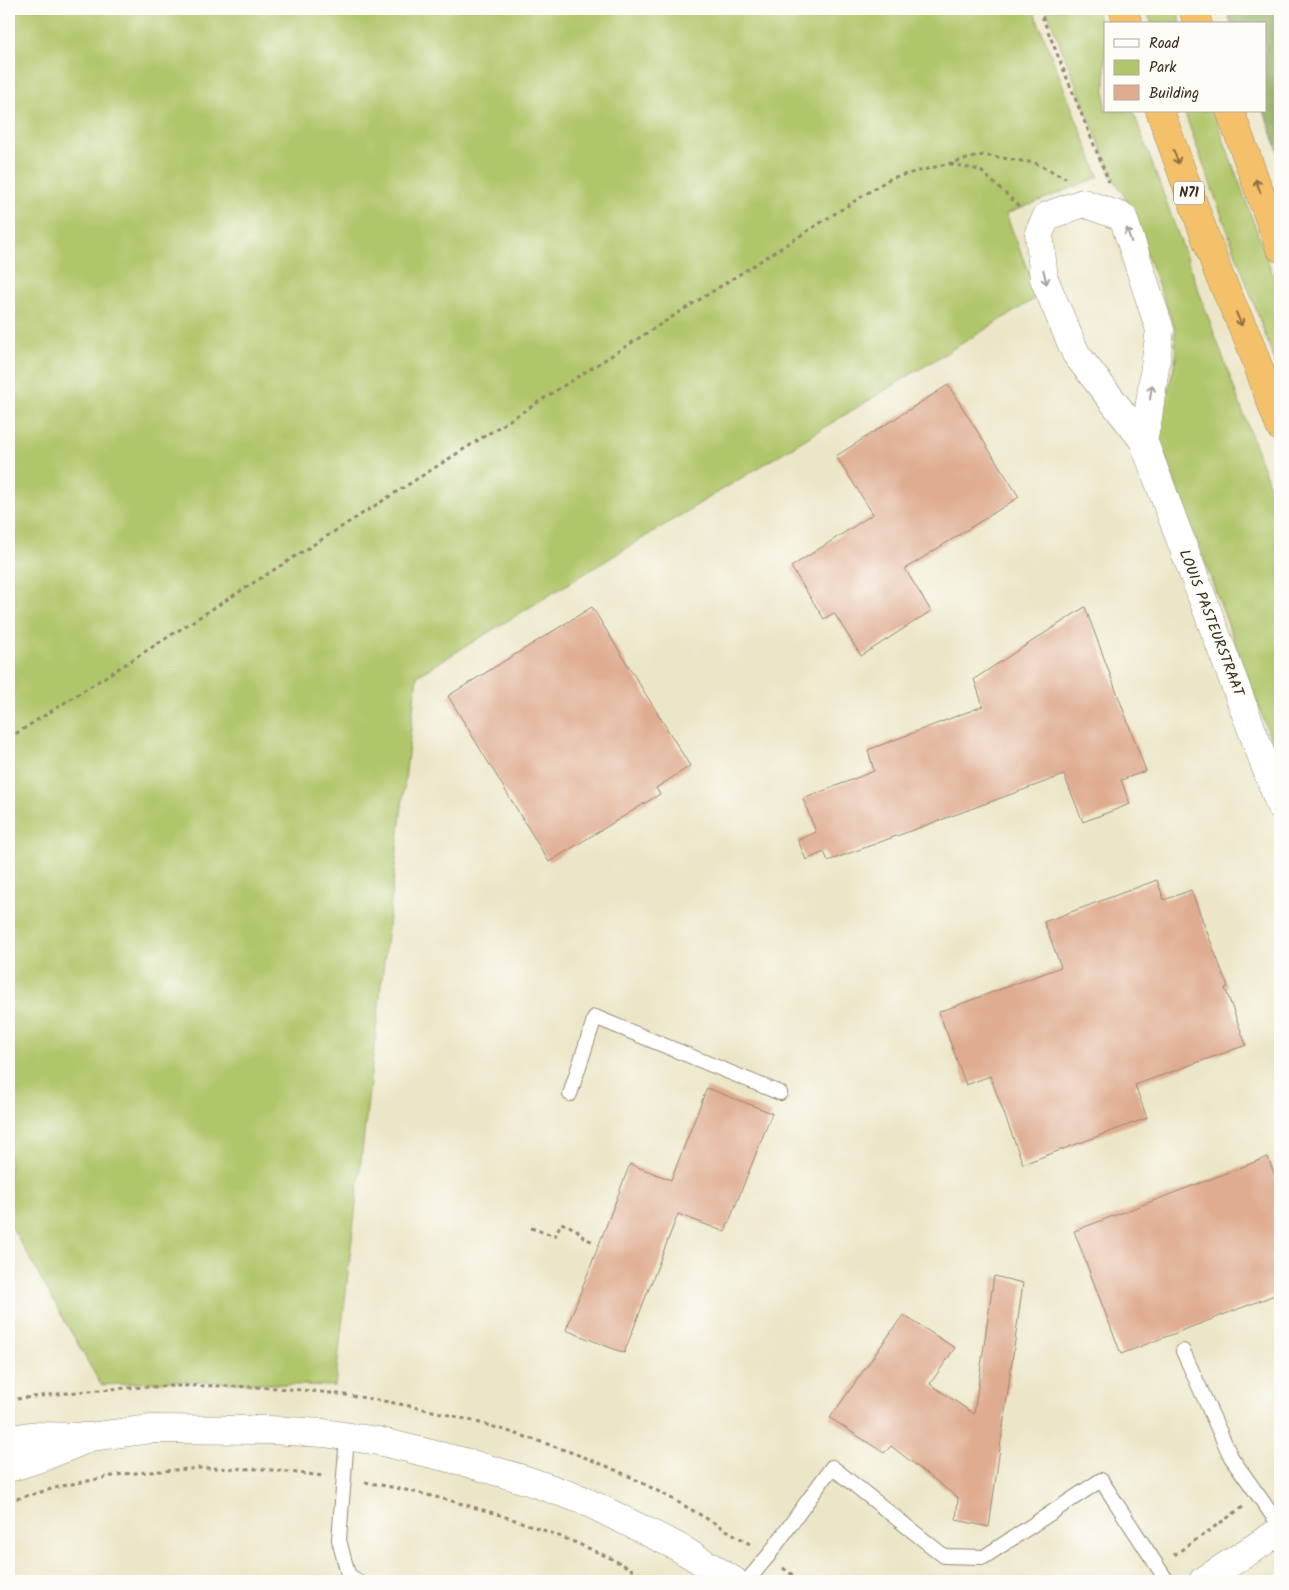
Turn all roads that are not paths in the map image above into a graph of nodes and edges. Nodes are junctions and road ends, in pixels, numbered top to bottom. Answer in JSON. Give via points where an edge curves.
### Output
{"nodes":[{"id":1,"x":1123,"y":9,"type":"edge"},
{"id":2,"x":1193,"y":9,"type":"edge"},
{"id":3,"x":1127,"y":22,"type":"edge"},
{"id":4,"x":1197,"y":22,"type":"edge"},
{"id":5,"x":1160,"y":112,"type":"edge"},
{"id":6,"x":1230,"y":112,"type":"edge"},
{"id":7,"x":1280,"y":248,"type":"edge"},
{"id":8,"x":1280,"y":427,"type":"edge"},
{"id":9,"x":1143,"y":440,"type":"junction"},
{"id":10,"x":1280,"y":805,"type":"edge"},
{"id":11,"x":570,"y":1094,"type":"dead end"},
{"id":12,"x":780,"y":1094,"type":"dead end"},
{"id":13,"x":1183,"y":1352,"type":"dead end"},
{"id":14,"x":16,"y":1437,"type":"edge"},
{"id":15,"x":90,"y":1437,"type":"junction"},
{"id":16,"x":347,"y":1437,"type":"junction"},
{"id":17,"x":9,"y":1468,"type":"edge"},
{"id":18,"x":1280,"y":1526,"type":"edge"},
{"id":19,"x":1280,"y":1531,"type":"edge"},
{"id":20,"x":357,"y":1581,"type":"edge"},
{"id":21,"x":734,"y":1581,"type":"edge"},
{"id":22,"x":747,"y":1581,"type":"edge"},
{"id":23,"x":1167,"y":1581,"type":"edge"},
{"id":24,"x":1203,"y":1581,"type":"edge"}],
"edges":[{"from":1,"to":3,"type":"highway"},
{"from":2,"to":4,"type":"highway"},
{"from":5,"to":8,"type":"highway","number":"N71","one_way":true,"via":[[1218,275],[1248,341]]},
{"from":7,"to":6,"type":"highway","one_way":true},
{"from":9,"to":9,"type":"street","name":"LOUIS PASTEURSTRAAT","one_way":true,"via":[[1160,330],[1123,217],[1083,203],[1047,216],[1039,233],[1044,279],[1076,354]]},
{"from":9,"to":10,"type":"street","name":"LOUIS PASTEURSTRAAT"},
{"from":11,"to":12,"type":"lane","via":[[595,1017]]},
{"from":13,"to":18,"type":"lane","via":[[1231,1457]]},
{"from":14,"to":15,"type":"street"},
{"from":15,"to":16,"type":"street","via":[[150,1429],[269,1430]]},
{"from":15,"to":17,"type":"street"},
{"from":16,"to":20,"type":"lane","via":[[339,1540],[348,1574]]},
{"from":16,"to":21,"type":"street","via":[[378,1441],[465,1462],[583,1500],[678,1547]]},
{"from":19,"to":24,"type":"street"},
{"from":22,"to":23,"type":"lane","via":[[832,1467],[944,1556],[984,1557],[1101,1480]]}]}
